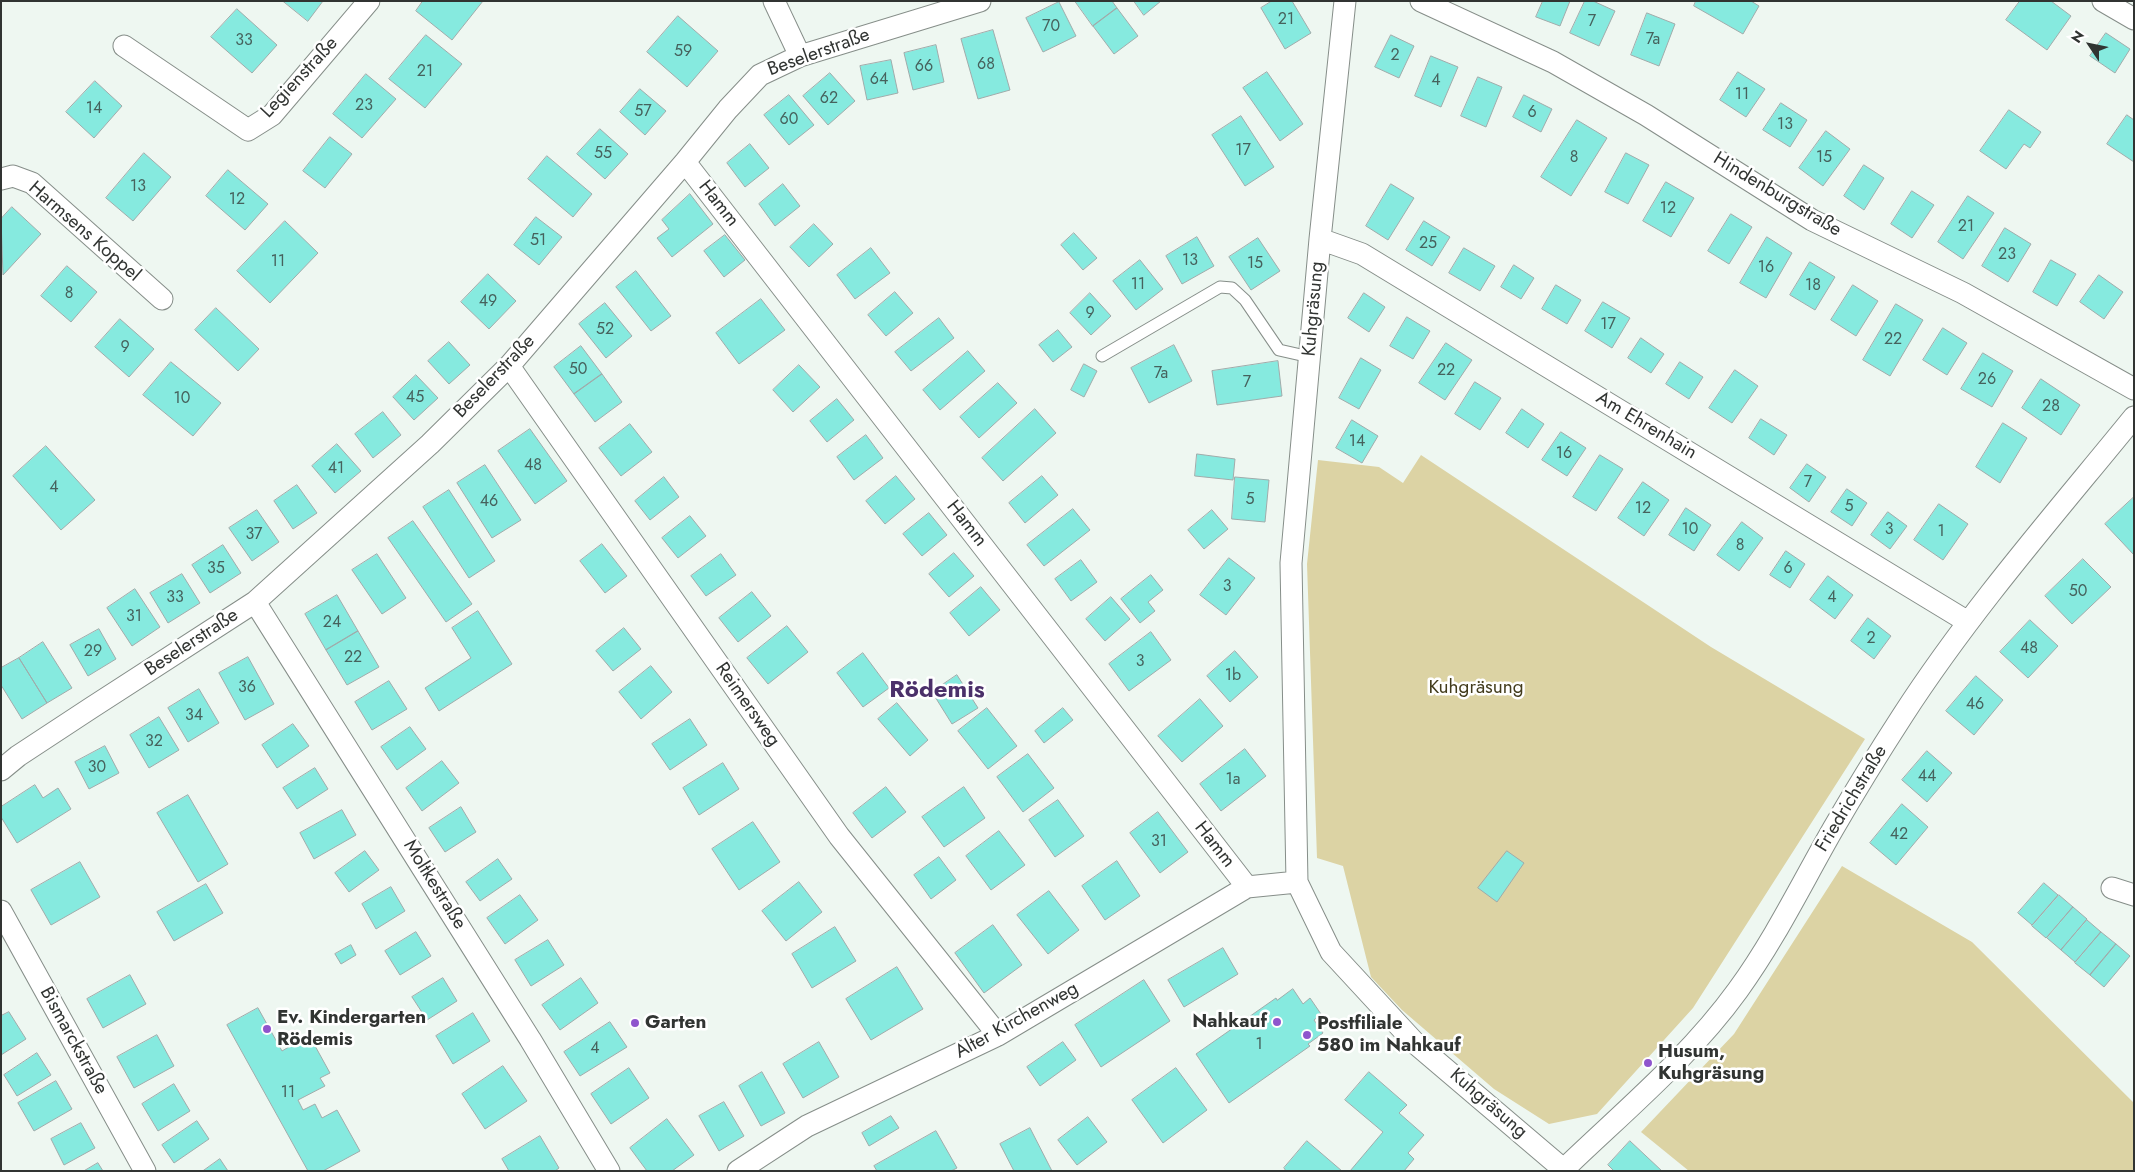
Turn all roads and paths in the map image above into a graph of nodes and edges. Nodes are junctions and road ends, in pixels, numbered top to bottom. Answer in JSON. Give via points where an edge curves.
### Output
{"nodes":[{"id":1,"x":369,"y":1,"type":"edge"},
{"id":2,"x":774,"y":1,"type":"edge"},
{"id":3,"x":980,"y":1,"type":"edge"},
{"id":4,"x":1345,"y":1,"type":"edge"},
{"id":5,"x":1421,"y":1,"type":"edge"},
{"id":6,"x":2103,"y":1,"type":"edge"},
{"id":7,"x":2134,"y":20,"type":"edge"},
{"id":8,"x":124,"y":46,"type":"dead end"},
{"id":9,"x":800,"y":56,"type":"junction"},
{"id":10,"x":686,"y":162,"type":"junction"},
{"id":11,"x":1,"y":179,"type":"edge"},
{"id":12,"x":1320,"y":239,"type":"junction"},
{"id":13,"x":162,"y":299,"type":"dead end"},
{"id":14,"x":1102,"y":356,"type":"dead end"},
{"id":15,"x":1310,"y":357,"type":"junction"},
{"id":16,"x":508,"y":366,"type":"junction"},
{"id":17,"x":2134,"y":388,"type":"edge"},
{"id":18,"x":2134,"y":416,"type":"edge"},
{"id":19,"x":255,"y":602,"type":"junction"},
{"id":20,"x":1968,"y":622,"type":"junction"},
{"id":21,"x":1,"y":770,"type":"edge"},
{"id":22,"x":1298,"y":882,"type":"junction"},
{"id":23,"x":1247,"y":887,"type":"junction"},
{"id":24,"x":2112,"y":888,"type":"dead end"},
{"id":25,"x":2134,"y":895,"type":"edge"},
{"id":26,"x":1,"y":911,"type":"edge"},
{"id":27,"x":998,"y":1035,"type":"junction"},
{"id":28,"x":1563,"y":1170,"type":"edge"},
{"id":29,"x":145,"y":1171,"type":"edge"},
{"id":30,"x":609,"y":1171,"type":"edge"},
{"id":31,"x":738,"y":1171,"type":"edge"}],
"edges":[{"from":1,"to":8,"type":"street","name":"Legienstraße","via":[[272,115],[248,130]]},
{"from":2,"to":9,"type":"street"},
{"from":3,"to":9,"type":"street","name":"Beselerstraße"},
{"from":4,"to":12,"type":"street","name":"Kuhgräsung"},
{"from":5,"to":17,"type":"street","name":"Hindenburgstraße","via":[[1554,62],[1646,115],[1812,220],[1963,293]]},
{"from":6,"to":7,"type":"street"},
{"from":9,"to":10,"type":"street","name":"Beselerstraße","via":[[760,75]]},
{"from":10,"to":16,"type":"street","name":"Beselerstraße"},
{"from":10,"to":23,"type":"street","name":"Hamm"},
{"from":11,"to":13,"type":"street","name":"Harmsens Koppel","via":[[13,176],[32,183]]},
{"from":12,"to":15,"type":"street","name":"Kuhgräsung"},
{"from":12,"to":20,"type":"street","name":"Am Ehrenhain","via":[[1362,254]]},
{"from":14,"to":15,"type":"lane","via":[[1220,287],[1232,288],[1245,300],[1279,350]]},
{"from":15,"to":22,"type":"street","name":"Kuhgräsung","via":[[1291,564]]},
{"from":16,"to":19,"type":"street","name":"Beselerstraße","via":[[430,444]]},
{"from":16,"to":27,"type":"street","name":"Reimersweg","via":[[839,836]]},
{"from":18,"to":20,"type":"street","name":"Friedrichstraße"},
{"from":19,"to":21,"type":"street","name":"Beselerstraße"},
{"from":19,"to":30,"type":"street","name":"Moltkestraße","via":[[530,1039]]},
{"from":20,"to":28,"type":"street","name":"Friedrichstraße","via":[[1898,722],[1834,827],[1778,930],[1738,990],[1663,1075]]},
{"from":22,"to":23,"type":"street","name":"Alter Kirchenweg"},
{"from":22,"to":28,"type":"street","name":"Kuhgräsung","via":[[1331,952],[1416,1044]]},
{"from":23,"to":27,"type":"street","name":"Alter Kirchenweg"},
{"from":24,"to":25,"type":"street"},
{"from":26,"to":29,"type":"street","name":"Bismarckstraße"},
{"from":27,"to":31,"type":"street","name":"Alter Kirchenweg","via":[[807,1126]]}]}
